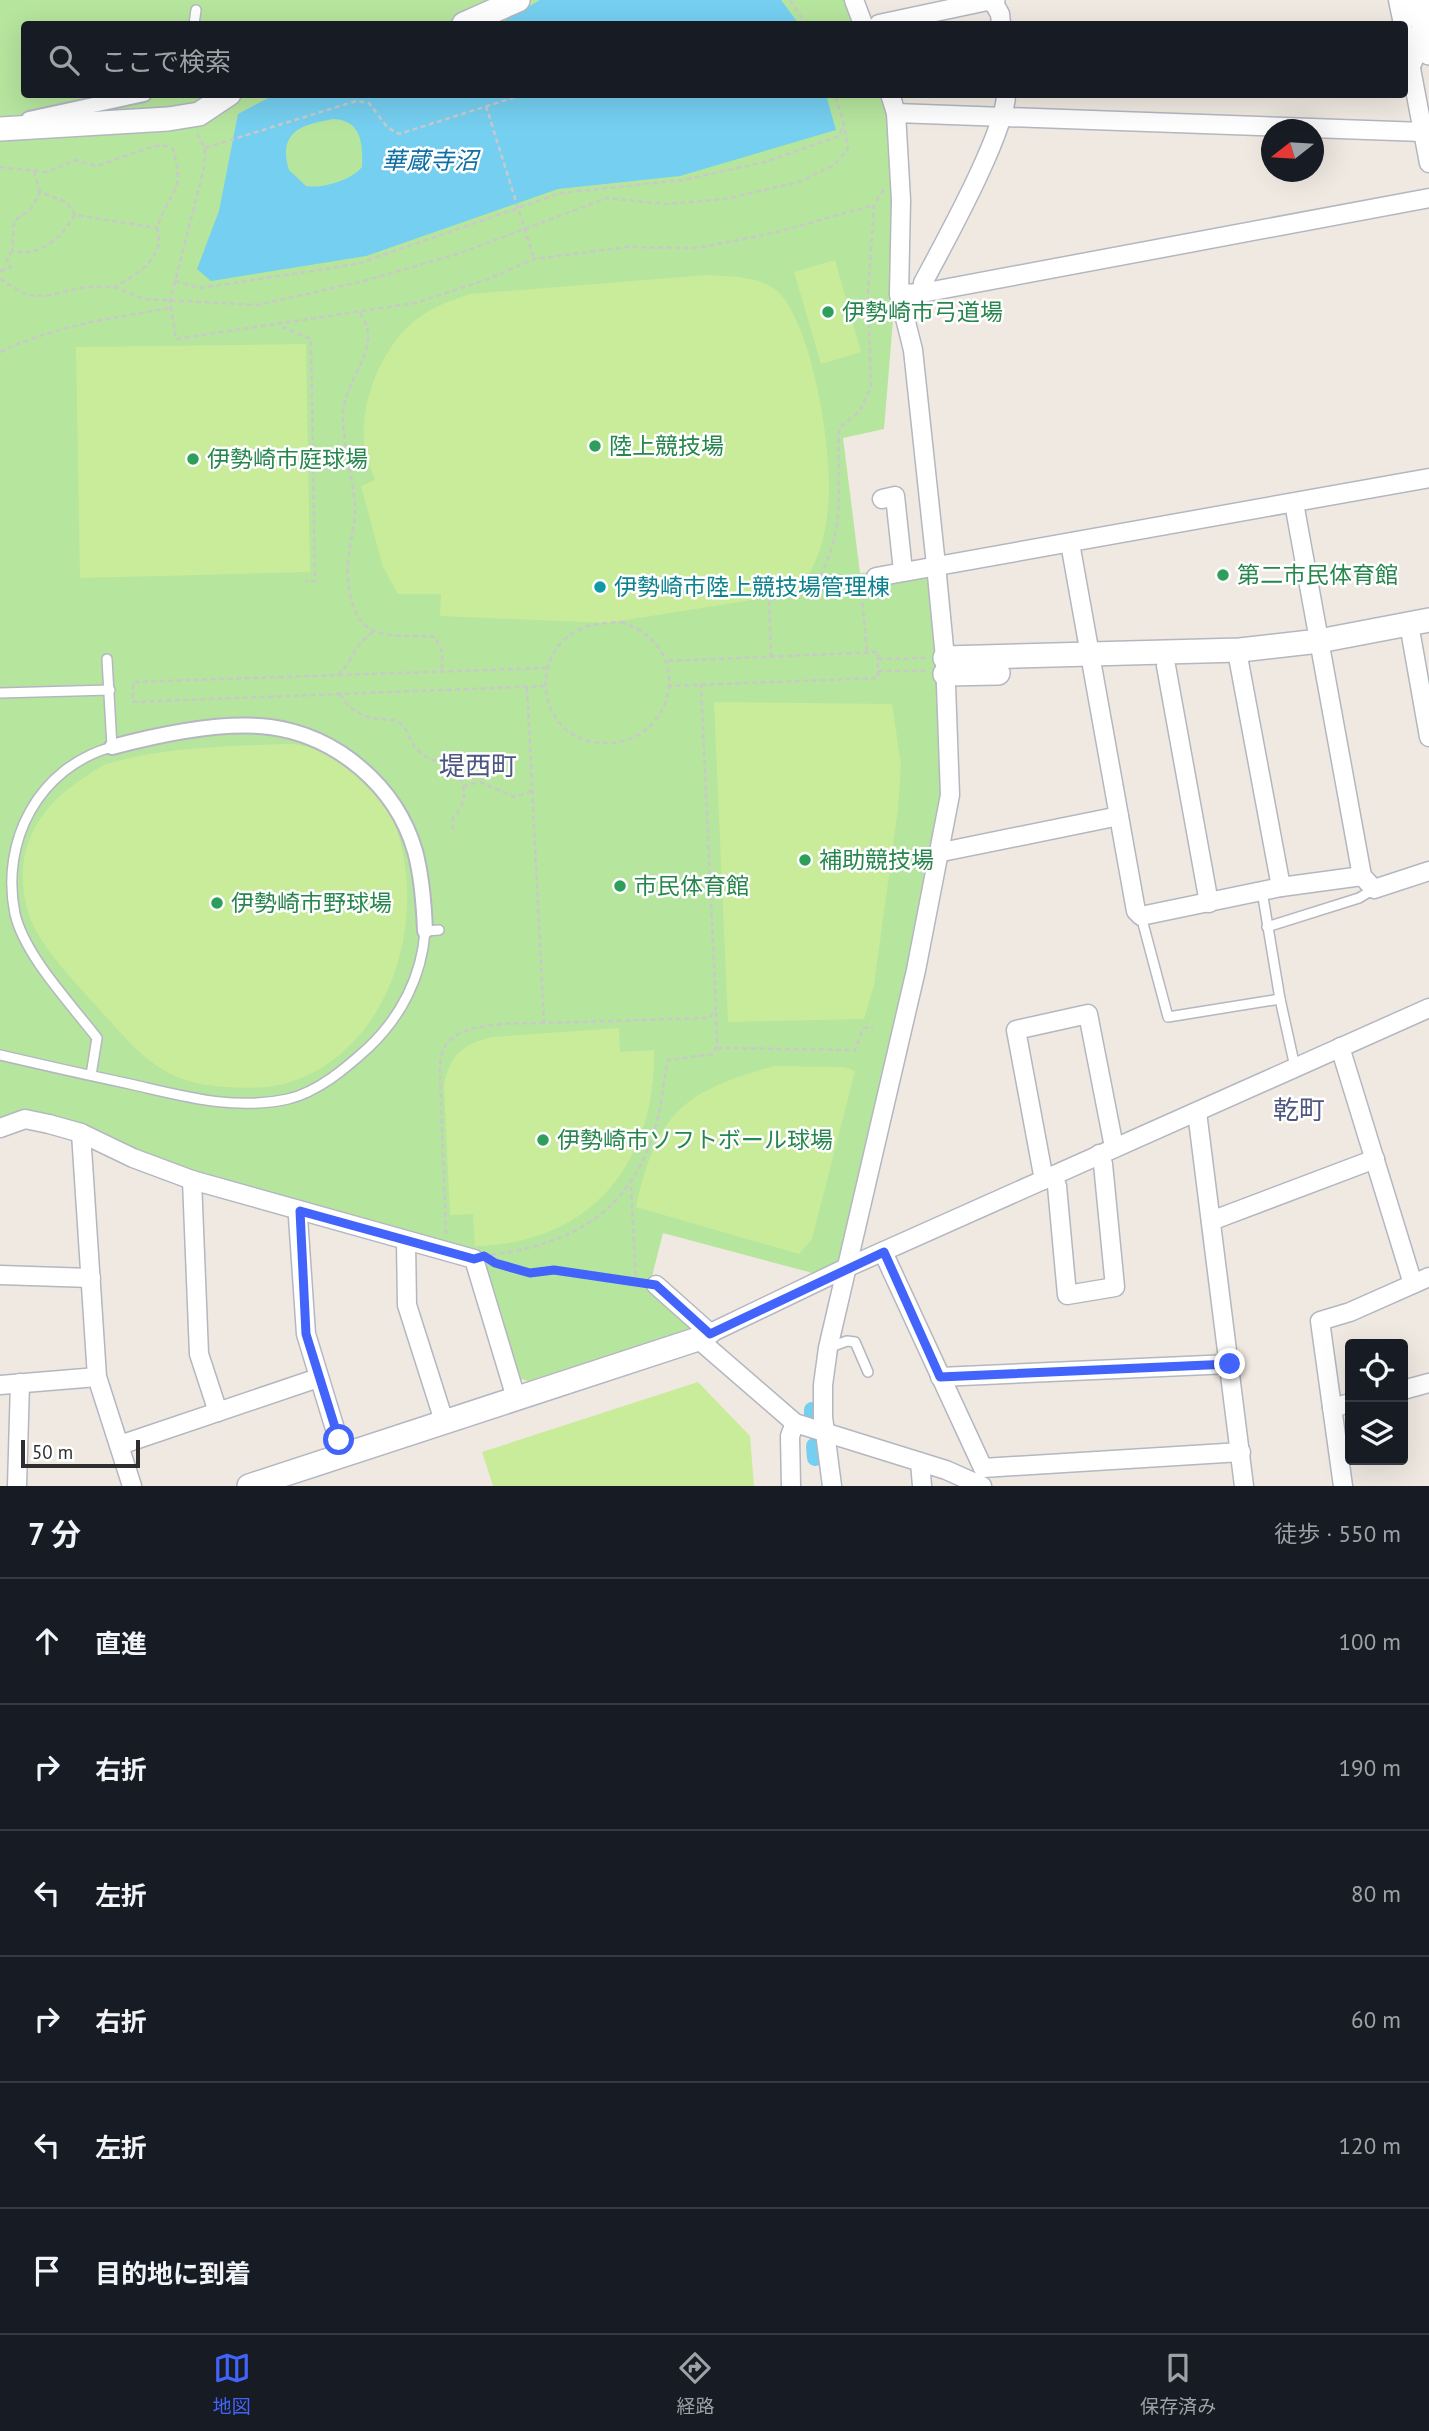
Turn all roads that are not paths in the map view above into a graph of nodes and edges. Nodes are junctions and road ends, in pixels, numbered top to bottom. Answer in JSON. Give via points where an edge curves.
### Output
{"nodes":[{"id":1,"x":518,"y":0,"type":"edge"},
{"id":2,"x":854,"y":0,"type":"edge"},
{"id":3,"x":993,"y":0,"type":"edge"},
{"id":4,"x":1398,"y":0,"type":"edge"},
{"id":5,"x":1418,"y":0,"type":"edge"},
{"id":6,"x":195,"y":10,"type":"dead end"},
{"id":7,"x":194,"y":21,"type":"edge"},
{"id":8,"x":471,"y":21,"type":"edge"},
{"id":9,"x":862,"y":21,"type":"edge"},
{"id":10,"x":893,"y":21,"type":"edge"},
{"id":11,"x":1001,"y":21,"type":"edge"},
{"id":12,"x":1408,"y":21,"type":"edge"},
{"id":13,"x":1411,"y":28,"type":"edge"},
{"id":14,"x":1420,"y":57,"type":"edge"},
{"id":15,"x":127,"y":98,"type":"edge"},
{"id":16,"x":217,"y":98,"type":"edge"},
{"id":17,"x":891,"y":98,"type":"edge"},
{"id":18,"x":1005,"y":98,"type":"edge"},
{"id":19,"x":896,"y":113,"type":"junction"},
{"id":20,"x":1003,"y":114,"type":"junction"},
{"id":21,"x":0,"y":127,"type":"edge"},
{"id":22,"x":1423,"y":132,"type":"junction"},
{"id":23,"x":1429,"y":163,"type":"edge"},
{"id":24,"x":1429,"y":198,"type":"edge"},
{"id":25,"x":922,"y":293,"type":"junction"},
{"id":26,"x":899,"y":294,"type":"junction"},
{"id":27,"x":1429,"y":478,"type":"edge"},
{"id":28,"x":882,"y":499,"type":"dead end"},
{"id":29,"x":1294,"y":503,"type":"junction"},
{"id":30,"x":1070,"y":543,"type":"junction"},
{"id":31,"x":936,"y":565,"type":"junction"},
{"id":32,"x":903,"y":572,"type":"junction"},
{"id":33,"x":869,"y":579,"type":"road end"},
{"id":34,"x":1420,"y":630,"type":"edge"},
{"id":35,"x":1320,"y":647,"type":"junction"},
{"id":36,"x":107,"y":659,"type":"dead end"},
{"id":37,"x":1240,"y":662,"type":"junction"},
{"id":38,"x":1094,"y":663,"type":"junction"},
{"id":39,"x":941,"y":665,"type":"junction"},
{"id":40,"x":1166,"y":666,"type":"junction"},
{"id":41,"x":110,"y":690,"type":"junction"},
{"id":42,"x":0,"y":693,"type":"edge"},
{"id":43,"x":1429,"y":737,"type":"edge"},
{"id":44,"x":112,"y":747,"type":"junction"},
{"id":45,"x":1119,"y":816,"type":"junction"},
{"id":46,"x":942,"y":852,"type":"junction"},
{"id":47,"x":1429,"y":871,"type":"edge"},
{"id":48,"x":1368,"y":883,"type":"junction"},
{"id":49,"x":1281,"y":887,"type":"junction"},
{"id":50,"x":1262,"y":891,"type":"junction"},
{"id":51,"x":1209,"y":903,"type":"junction"},
{"id":52,"x":1141,"y":916,"type":"junction"},
{"id":53,"x":1267,"y":927,"type":"junction"},
{"id":54,"x":432,"y":930,"type":"joint"},
{"id":55,"x":1280,"y":999,"type":"junction"},
{"id":56,"x":1429,"y":1008,"type":"edge"},
{"id":57,"x":1340,"y":1047,"type":"junction"},
{"id":58,"x":0,"y":1055,"type":"edge"},
{"id":59,"x":1295,"y":1067,"type":"junction"},
{"id":60,"x":91,"y":1076,"type":"junction"},
{"id":61,"x":1197,"y":1112,"type":"junction"},
{"id":62,"x":0,"y":1128,"type":"edge"},
{"id":63,"x":81,"y":1133,"type":"junction"},
{"id":64,"x":1107,"y":1151,"type":"junction"},
{"id":65,"x":1374,"y":1159,"type":"junction"},
{"id":66,"x":1049,"y":1178,"type":"junction"},
{"id":67,"x":192,"y":1180,"type":"junction"},
{"id":68,"x":300,"y":1211,"type":"junction"},
{"id":69,"x":1211,"y":1221,"type":"junction"},
{"id":70,"x":407,"y":1241,"type":"junction"},
{"id":71,"x":884,"y":1252,"type":"junction"},
{"id":72,"x":848,"y":1268,"type":"junction"},
{"id":73,"x":0,"y":1275,"type":"edge"},
{"id":74,"x":91,"y":1278,"type":"junction"},
{"id":75,"x":1421,"y":1280,"type":"edge"},
{"id":76,"x":656,"y":1285,"type":"road end"},
{"id":77,"x":704,"y":1337,"type":"junction"},
{"id":78,"x":828,"y":1348,"type":"junction"},
{"id":79,"x":1230,"y":1364,"type":"junction"},
{"id":80,"x":868,"y":1372,"type":"dead end"},
{"id":81,"x":97,"y":1377,"type":"junction"},
{"id":82,"x":940,"y":1377,"type":"junction"},
{"id":83,"x":318,"y":1378,"type":"junction"},
{"id":84,"x":20,"y":1383,"type":"junction"},
{"id":85,"x":1429,"y":1383,"type":"edge"},
{"id":86,"x":0,"y":1385,"type":"edge"},
{"id":87,"x":1408,"y":1389,"type":"edge"},
{"id":88,"x":516,"y":1398,"type":"junction"},
{"id":89,"x":1345,"y":1404,"type":"edge"},
{"id":90,"x":1332,"y":1408,"type":"junction"},
{"id":91,"x":218,"y":1412,"type":"junction"},
{"id":92,"x":444,"y":1421,"type":"junction"},
{"id":93,"x":794,"y":1423,"type":"junction"},
{"id":94,"x":826,"y":1434,"type":"junction"},
{"id":95,"x":120,"y":1445,"type":"junction"},
{"id":96,"x":1241,"y":1452,"type":"junction"},
{"id":97,"x":343,"y":1455,"type":"junction"},
{"id":98,"x":920,"y":1462,"type":"junction"},
{"id":99,"x":274,"y":1482,"type":"edge"},
{"id":100,"x":17,"y":1486,"type":"edge"},
{"id":101,"x":132,"y":1486,"type":"edge"},
{"id":102,"x":249,"y":1486,"type":"edge"},
{"id":103,"x":791,"y":1486,"type":"edge"},
{"id":104,"x":832,"y":1486,"type":"edge"},
{"id":105,"x":922,"y":1486,"type":"edge"},
{"id":106,"x":982,"y":1486,"type":"edge"},
{"id":107,"x":1244,"y":1486,"type":"edge"},
{"id":108,"x":1343,"y":1486,"type":"edge"}],
"edges":[{"from":1,"to":8,"type":"street"},
{"from":2,"to":9,"type":"street"},
{"from":3,"to":10,"type":"street"},
{"from":3,"to":11,"type":"street"},
{"from":4,"to":12,"type":"street"},
{"from":5,"to":13,"type":"street"},
{"from":6,"to":7,"type":"lane"},
{"from":13,"to":14,"type":"street"},
{"from":14,"to":22,"type":"street"},
{"from":15,"to":21,"type":"street"},
{"from":16,"to":21,"type":"street","via":[[199,114],[177,117]]},
{"from":17,"to":19,"type":"street"},
{"from":18,"to":20,"type":"street"},
{"from":19,"to":20,"type":"street"},
{"from":19,"to":26,"type":"street","via":[[901,200]]},
{"from":20,"to":22,"type":"street"},
{"from":20,"to":25,"type":"street"},
{"from":22,"to":23,"type":"street"},
{"from":24,"to":25,"type":"street"},
{"from":25,"to":26,"type":"street"},
{"from":26,"to":31,"type":"street","via":[[913,350]]},
{"from":27,"to":29,"type":"street"},
{"from":28,"to":32,"type":"street","via":[[895,495]]},
{"from":29,"to":30,"type":"street"},
{"from":29,"to":35,"type":"street"},
{"from":30,"to":31,"type":"street"},
{"from":30,"to":38,"type":"street"},
{"from":31,"to":32,"type":"street"},
{"from":31,"to":39,"type":"street"},
{"from":32,"to":33,"type":"street"},
{"from":34,"to":35,"type":"street"},
{"from":34,"to":43,"type":"street"},
{"from":35,"to":37,"type":"street"},
{"from":35,"to":38,"type":"street"},
{"from":35,"to":48,"type":"street"},
{"from":36,"to":41,"type":"lane"},
{"from":37,"to":40,"type":"street"},
{"from":37,"to":49,"type":"street"},
{"from":38,"to":39,"type":"street"},
{"from":38,"to":40,"type":"street"},
{"from":38,"to":45,"type":"street"},
{"from":39,"to":46,"type":"street","via":[[950,795]]},
{"from":40,"to":51,"type":"street"},
{"from":41,"to":42,"type":"lane"},
{"from":41,"to":44,"type":"lane"},
{"from":44,"to":54,"type":"street","via":[[234,727],[268,727],[302,734],[348,758],[373,778],[397,808],[415,851]]},
{"from":44,"to":60,"type":"lane","via":[[74,763],[47,785],[26,812],[12,874],[15,914],[29,947],[97,1038]]},
{"from":45,"to":46,"type":"street"},
{"from":45,"to":52,"type":"street","via":[[1136,911]]},
{"from":46,"to":72,"type":"street"},
{"from":47,"to":48,"type":"street"},
{"from":48,"to":49,"type":"street"},
{"from":48,"to":53,"type":"lane","via":[[1359,898]]},
{"from":49,"to":50,"type":"street"},
{"from":50,"to":51,"type":"street"},
{"from":50,"to":53,"type":"lane"},
{"from":51,"to":52,"type":"street"},
{"from":52,"to":55,"type":"lane","via":[[1168,1017]]},
{"from":53,"to":55,"type":"lane"},
{"from":54,"to":60,"type":"lane","via":[[407,997],[387,1030],[323,1084],[291,1099],[214,1103]]},
{"from":55,"to":59,"type":"lane"},
{"from":56,"to":57,"type":"street"},
{"from":57,"to":59,"type":"street"},
{"from":57,"to":65,"type":"street"},
{"from":58,"to":60,"type":"lane"},
{"from":59,"to":61,"type":"street"},
{"from":61,"to":64,"type":"street"},
{"from":61,"to":69,"type":"street"},
{"from":62,"to":63,"type":"street","via":[[24,1119]]},
{"from":63,"to":67,"type":"street"},
{"from":63,"to":74,"type":"street"},
{"from":64,"to":66,"type":"street"},
{"from":64,"to":66,"type":"street","via":[[1103,1164],[1115,1287],[1067,1295],[1057,1186]]},
{"from":64,"to":66,"type":"street","via":[[1088,1014],[1016,1030]]},
{"from":65,"to":69,"type":"street"},
{"from":65,"to":75,"type":"street"},
{"from":66,"to":71,"type":"street"},
{"from":67,"to":68,"type":"street"},
{"from":67,"to":91,"type":"street","via":[[199,1354]]},
{"from":68,"to":70,"type":"street"},
{"from":68,"to":83,"type":"street","via":[[306,1334]]},
{"from":69,"to":79,"type":"street"},
{"from":70,"to":88,"type":"street","via":[[474,1259]]},
{"from":70,"to":92,"type":"street","via":[[407,1305]]},
{"from":71,"to":72,"type":"street"},
{"from":71,"to":82,"type":"street"},
{"from":72,"to":77,"type":"street"},
{"from":72,"to":78,"type":"street"},
{"from":73,"to":74,"type":"street"},
{"from":74,"to":81,"type":"street"},
{"from":75,"to":90,"type":"street","via":[[1320,1321]]},
{"from":76,"to":77,"type":"street"},
{"from":77,"to":88,"type":"street"},
{"from":77,"to":93,"type":"street"},
{"from":78,"to":80,"type":"lane","via":[[855,1342]]},
{"from":78,"to":94,"type":"street","via":[[823,1385]]},
{"from":79,"to":82,"type":"street"},
{"from":79,"to":96,"type":"street"},
{"from":81,"to":84,"type":"street"},
{"from":81,"to":95,"type":"street"},
{"from":82,"to":96,"type":"street","via":[[983,1468]]},
{"from":83,"to":91,"type":"street"},
{"from":83,"to":97,"type":"street"},
{"from":84,"to":86,"type":"street"},
{"from":84,"to":100,"type":"street"},
{"from":85,"to":87,"type":"street"},
{"from":88,"to":92,"type":"street"},
{"from":89,"to":90,"type":"street"},
{"from":90,"to":108,"type":"street"},
{"from":91,"to":95,"type":"street"},
{"from":92,"to":97,"type":"street"},
{"from":93,"to":94,"type":"street"},
{"from":93,"to":103,"type":"street"},
{"from":94,"to":98,"type":"street"},
{"from":94,"to":104,"type":"street"},
{"from":95,"to":101,"type":"street"},
{"from":96,"to":107,"type":"street"},
{"from":97,"to":99,"type":"street"},
{"from":98,"to":105,"type":"street"},
{"from":98,"to":106,"type":"street"},
{"from":99,"to":102,"type":"street"}]}
